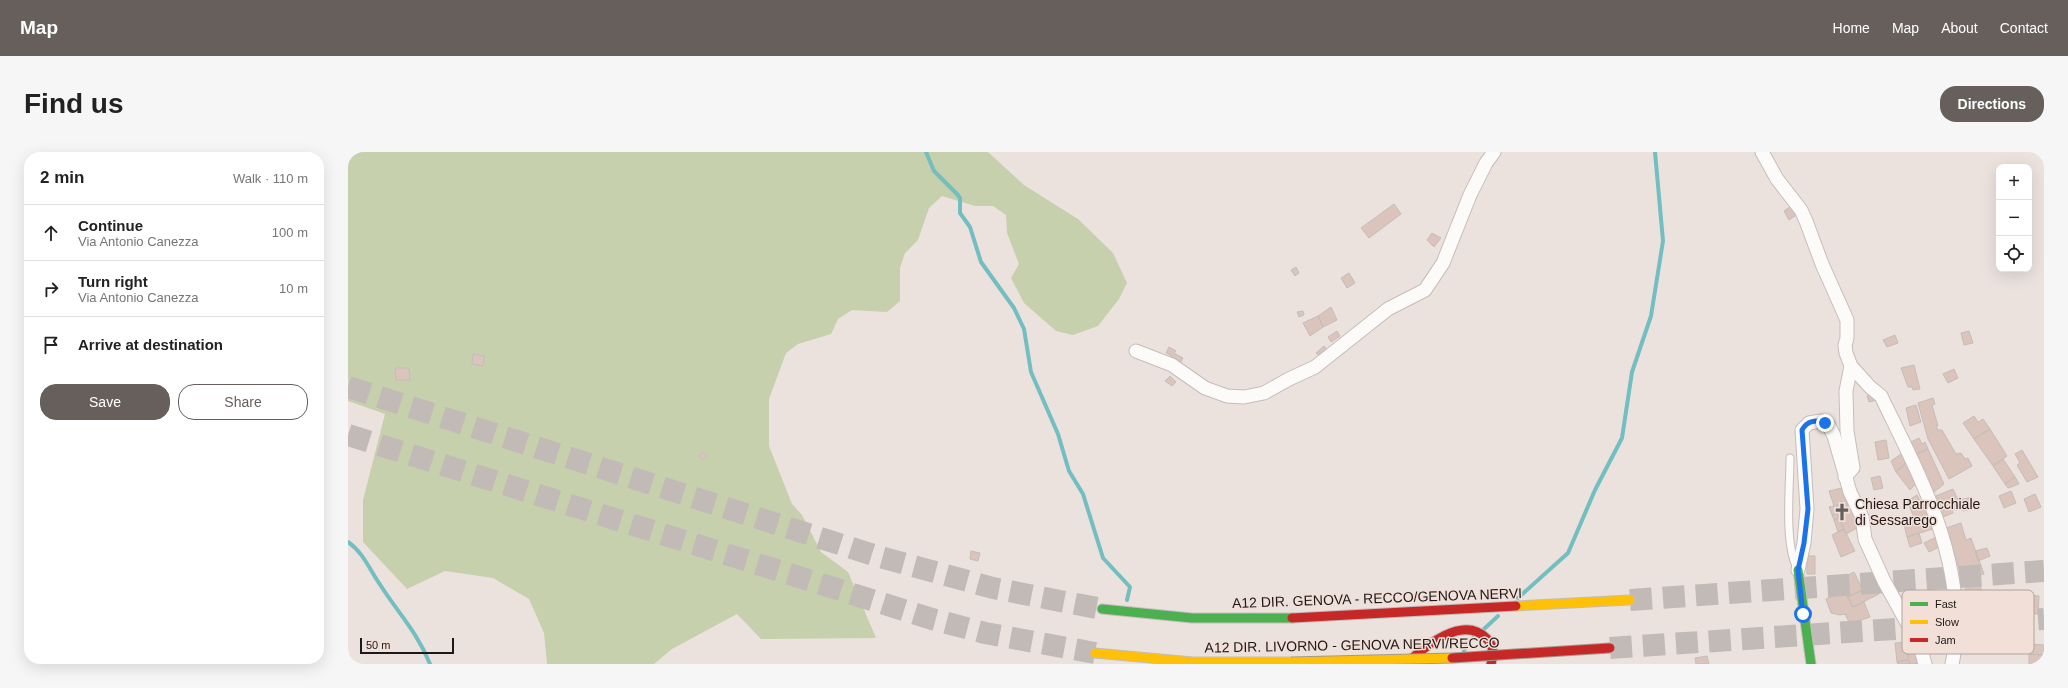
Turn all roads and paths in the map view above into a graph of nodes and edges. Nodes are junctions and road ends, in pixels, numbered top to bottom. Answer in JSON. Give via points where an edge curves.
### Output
{"nodes":[{"id":1,"x":1494,"y":152,"type":"edge"},
{"id":2,"x":1762,"y":152,"type":"edge"},
{"id":3,"x":1136,"y":351,"type":"dead end"},
{"id":4,"x":1852,"y":366,"type":"junction"},
{"id":5,"x":1790,"y":458,"type":"dead end"},
{"id":6,"x":1845,"y":477,"type":"junction"},
{"id":7,"x":1798,"y":570,"type":"junction"},
{"id":8,"x":1954,"y":590,"type":"edge"},
{"id":9,"x":1630,"y":600,"type":"tunnel mouth"},
{"id":10,"x":1102,"y":609,"type":"tunnel mouth"},
{"id":11,"x":1902,"y":614,"type":"edge"},
{"id":12,"x":1610,"y":648,"type":"tunnel mouth"},
{"id":13,"x":1095,"y":653,"type":"tunnel mouth"},
{"id":14,"x":1922,"y":654,"type":"edge"},
{"id":15,"x":1954,"y":654,"type":"edge"},
{"id":16,"x":1406,"y":664,"type":"edge"},
{"id":17,"x":1491,"y":664,"type":"edge"},
{"id":18,"x":1811,"y":664,"type":"edge"},
{"id":19,"x":1925,"y":664,"type":"edge"},
{"id":20,"x":1952,"y":664,"type":"edge"}],
"edges":[{"from":1,"to":3,"type":"street","via":[[1470,195],[1443,263],[1425,290],[1388,309],[1315,367],[1264,393],[1244,397],[1227,396],[1205,388],[1172,365]]},
{"from":2,"to":4,"type":"street","via":[[1806,221],[1847,320],[1845,345]]},
{"from":4,"to":6,"type":"street","via":[[1846,391],[1847,431],[1853,468]]},
{"from":4,"to":8,"type":"street","via":[[1881,396],[1929,496],[1944,540]]},
{"from":5,"to":7,"type":"lane","via":[[1789,520],[1794,564]]},
{"from":6,"to":7,"type":"street","via":[[1829,426],[1821,421],[1807,424],[1801,436],[1807,523]]},
{"from":6,"to":11,"type":"street","via":[[1862,517],[1865,540]]},
{"from":7,"to":18,"type":"main road"},
{"from":9,"to":10,"type":"main road","name":"A12 DIR. GENOVA - RECCO/GENOVA NERVI","via":[[1303,618],[1192,618]]},
{"from":12,"to":13,"type":"main road","name":"A12 DIR. LIVORNO - GENOVA NERVI/RECCO","bridge":true,"via":[[1472,658],[1226,664]]},
{"from":14,"to":19,"type":"street"},
{"from":15,"to":20,"type":"street"},
{"from":16,"to":17,"type":"main road","via":[[1435,642],[1459,631],[1472,629],[1490,642],[1493,656]]}]}
